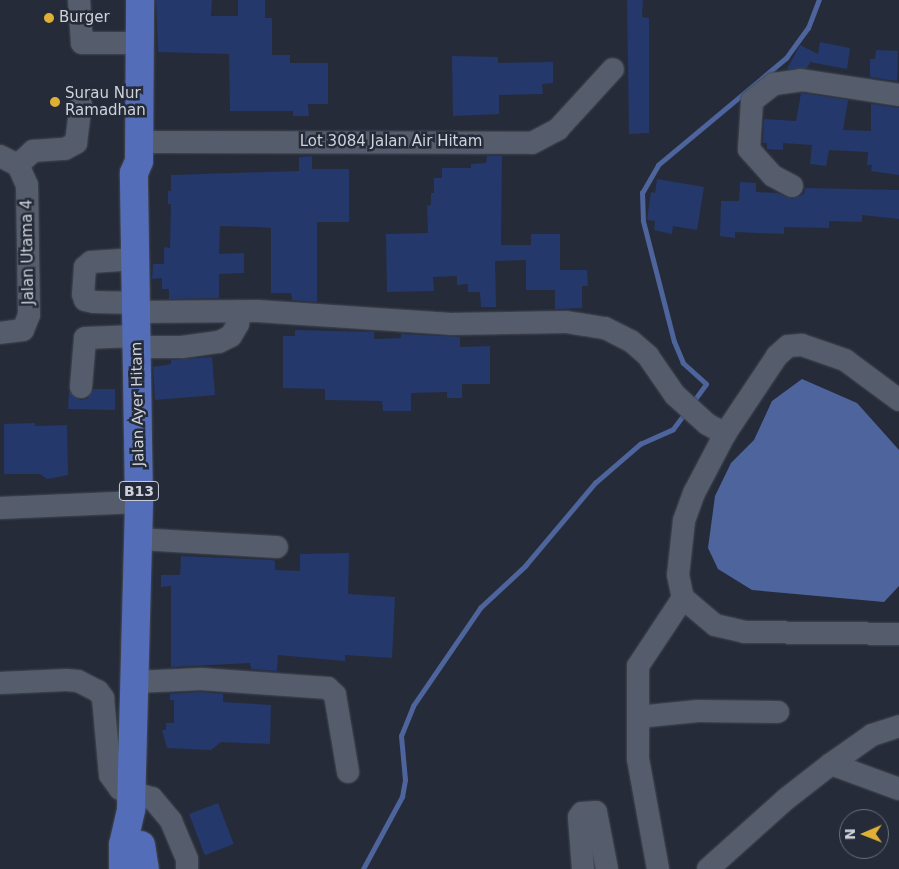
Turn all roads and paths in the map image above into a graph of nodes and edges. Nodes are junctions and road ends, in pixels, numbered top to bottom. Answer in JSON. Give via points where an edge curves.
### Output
{"nodes":[{"id":1,"x":79,"y":0,"type":"edge"},
{"id":2,"x":125,"y":0,"type":"edge"},
{"id":3,"x":140,"y":0,"type":"edge"},
{"id":4,"x":125,"y":44,"type":"junction"},
{"id":5,"x":613,"y":70,"type":"dead end"},
{"id":6,"x":899,"y":95,"type":"edge"},
{"id":7,"x":81,"y":104,"type":"dead end"},
{"id":8,"x":139,"y":142,"type":"junction"},
{"id":9,"x":9,"y":160,"type":"edge"},
{"id":10,"x":134,"y":173,"type":"junction"},
{"id":11,"x":792,"y":186,"type":"dead end"},
{"id":12,"x":135,"y":259,"type":"junction"},
{"id":13,"x":240,"y":311,"type":"junction"},
{"id":14,"x":136,"y":324,"type":"junction"},
{"id":15,"x":7,"y":332,"type":"edge"},
{"id":16,"x":81,"y":387,"type":"dead end"},
{"id":17,"x":899,"y":400,"type":"edge"},
{"id":18,"x":716,"y":429,"type":"junction"},
{"id":19,"x":139,"y":502,"type":"junction"},
{"id":20,"x":0,"y":508,"type":"edge"},
{"id":21,"x":138,"y":539,"type":"junction"},
{"id":22,"x":277,"y":547,"type":"dead end"},
{"id":23,"x":683,"y":598,"type":"junction"},
{"id":24,"x":899,"y":634,"type":"edge"},
{"id":25,"x":135,"y":682,"type":"junction"},
{"id":26,"x":0,"y":683,"type":"edge"},
{"id":27,"x":778,"y":712,"type":"dead end"},
{"id":28,"x":638,"y":717,"type":"junction"},
{"id":29,"x":899,"y":726,"type":"edge"},
{"id":30,"x":831,"y":764,"type":"junction"},
{"id":31,"x":348,"y":772,"type":"dead end"},
{"id":32,"x":899,"y":789,"type":"edge"},
{"id":33,"x":132,"y":801,"type":"junction"},
{"id":34,"x":132,"y":861,"type":"edge"},
{"id":35,"x":187,"y":869,"type":"edge"},
{"id":36,"x":583,"y":869,"type":"edge"},
{"id":37,"x":607,"y":869,"type":"edge"},
{"id":38,"x":658,"y":869,"type":"edge"},
{"id":39,"x":708,"y":869,"type":"edge"}],
"edges":[{"from":1,"to":4,"type":"street","via":[[82,43]]},
{"from":2,"to":4,"type":"main road"},
{"from":3,"to":8,"type":"main road","name":"Jalan Ayer Hitam","number":"B13"},
{"from":4,"to":10,"type":"main road","via":[[127,161]]},
{"from":5,"to":8,"type":"street","name":"Lot 3084 Jalan Air Hitam","via":[[558,129],[532,143]]},
{"from":6,"to":11,"type":"street","via":[[801,80],[774,84],[752,101],[749,149],[773,176]]},
{"from":7,"to":9,"type":"street","via":[[76,143],[65,149],[33,151]]},
{"from":8,"to":10,"type":"main road","name":"Jalan Ayer Hitam","number":"B13","via":[[139,161]]},
{"from":9,"to":15,"type":"street","name":"Jalan Utama 4","via":[[27,185],[29,315],[23,330]]},
{"from":10,"to":12,"type":"main road","name":"Jalan Ayer Hitam","number":"B13"},
{"from":12,"to":14,"type":"main road","name":"Jalan Ayer Hitam","number":"B13"},
{"from":12,"to":14,"type":"street","via":[[91,262],[85,267],[83,294],[85,300]]},
{"from":13,"to":14,"type":"street"},
{"from":13,"to":14,"type":"street","via":[[238,324],[230,336],[219,342],[182,347]]},
{"from":13,"to":18,"type":"street","via":[[451,324],[566,322],[605,328],[631,341],[648,356],[675,395]]},
{"from":14,"to":16,"type":"street","via":[[85,338]]},
{"from":14,"to":19,"type":"main road","name":"Jalan Ayer Hitam","number":"B13"},
{"from":17,"to":18,"type":"street","via":[[845,360],[802,345],[788,346]]},
{"from":18,"to":23,"type":"street","via":[[684,521],[678,574]]},
{"from":19,"to":20,"type":"street"},
{"from":19,"to":21,"type":"main road","name":"Jalan Ayer Hitam","number":"B13"},
{"from":21,"to":22,"type":"street"},
{"from":21,"to":25,"type":"main road","name":"Jalan Ayer Hitam","number":"B13"},
{"from":23,"to":24,"type":"street","via":[[715,625],[745,632]]},
{"from":23,"to":28,"type":"street","via":[[638,666]]},
{"from":25,"to":31,"type":"street","via":[[201,679],[333,690]]},
{"from":25,"to":33,"type":"main road","name":"Jalan Ayer Hitam","number":"B13"},
{"from":26,"to":33,"type":"street","via":[[66,680],[78,681],[98,691],[103,698],[110,775]]},
{"from":27,"to":28,"type":"street","via":[[689,712]]},
{"from":28,"to":38,"type":"street","via":[[638,759]]},
{"from":29,"to":30,"type":"street","via":[[872,735]]},
{"from":30,"to":32,"type":"street"},
{"from":30,"to":39,"type":"street","via":[[786,799]]},
{"from":33,"to":34,"type":"main road","name":"Jalan Ayer Hitam","number":"B13"},
{"from":33,"to":35,"type":"street","via":[[152,798],[170,821],[187,859]]},
{"from":36,"to":37,"type":"street","via":[[579,817],[596,812]]}]}
